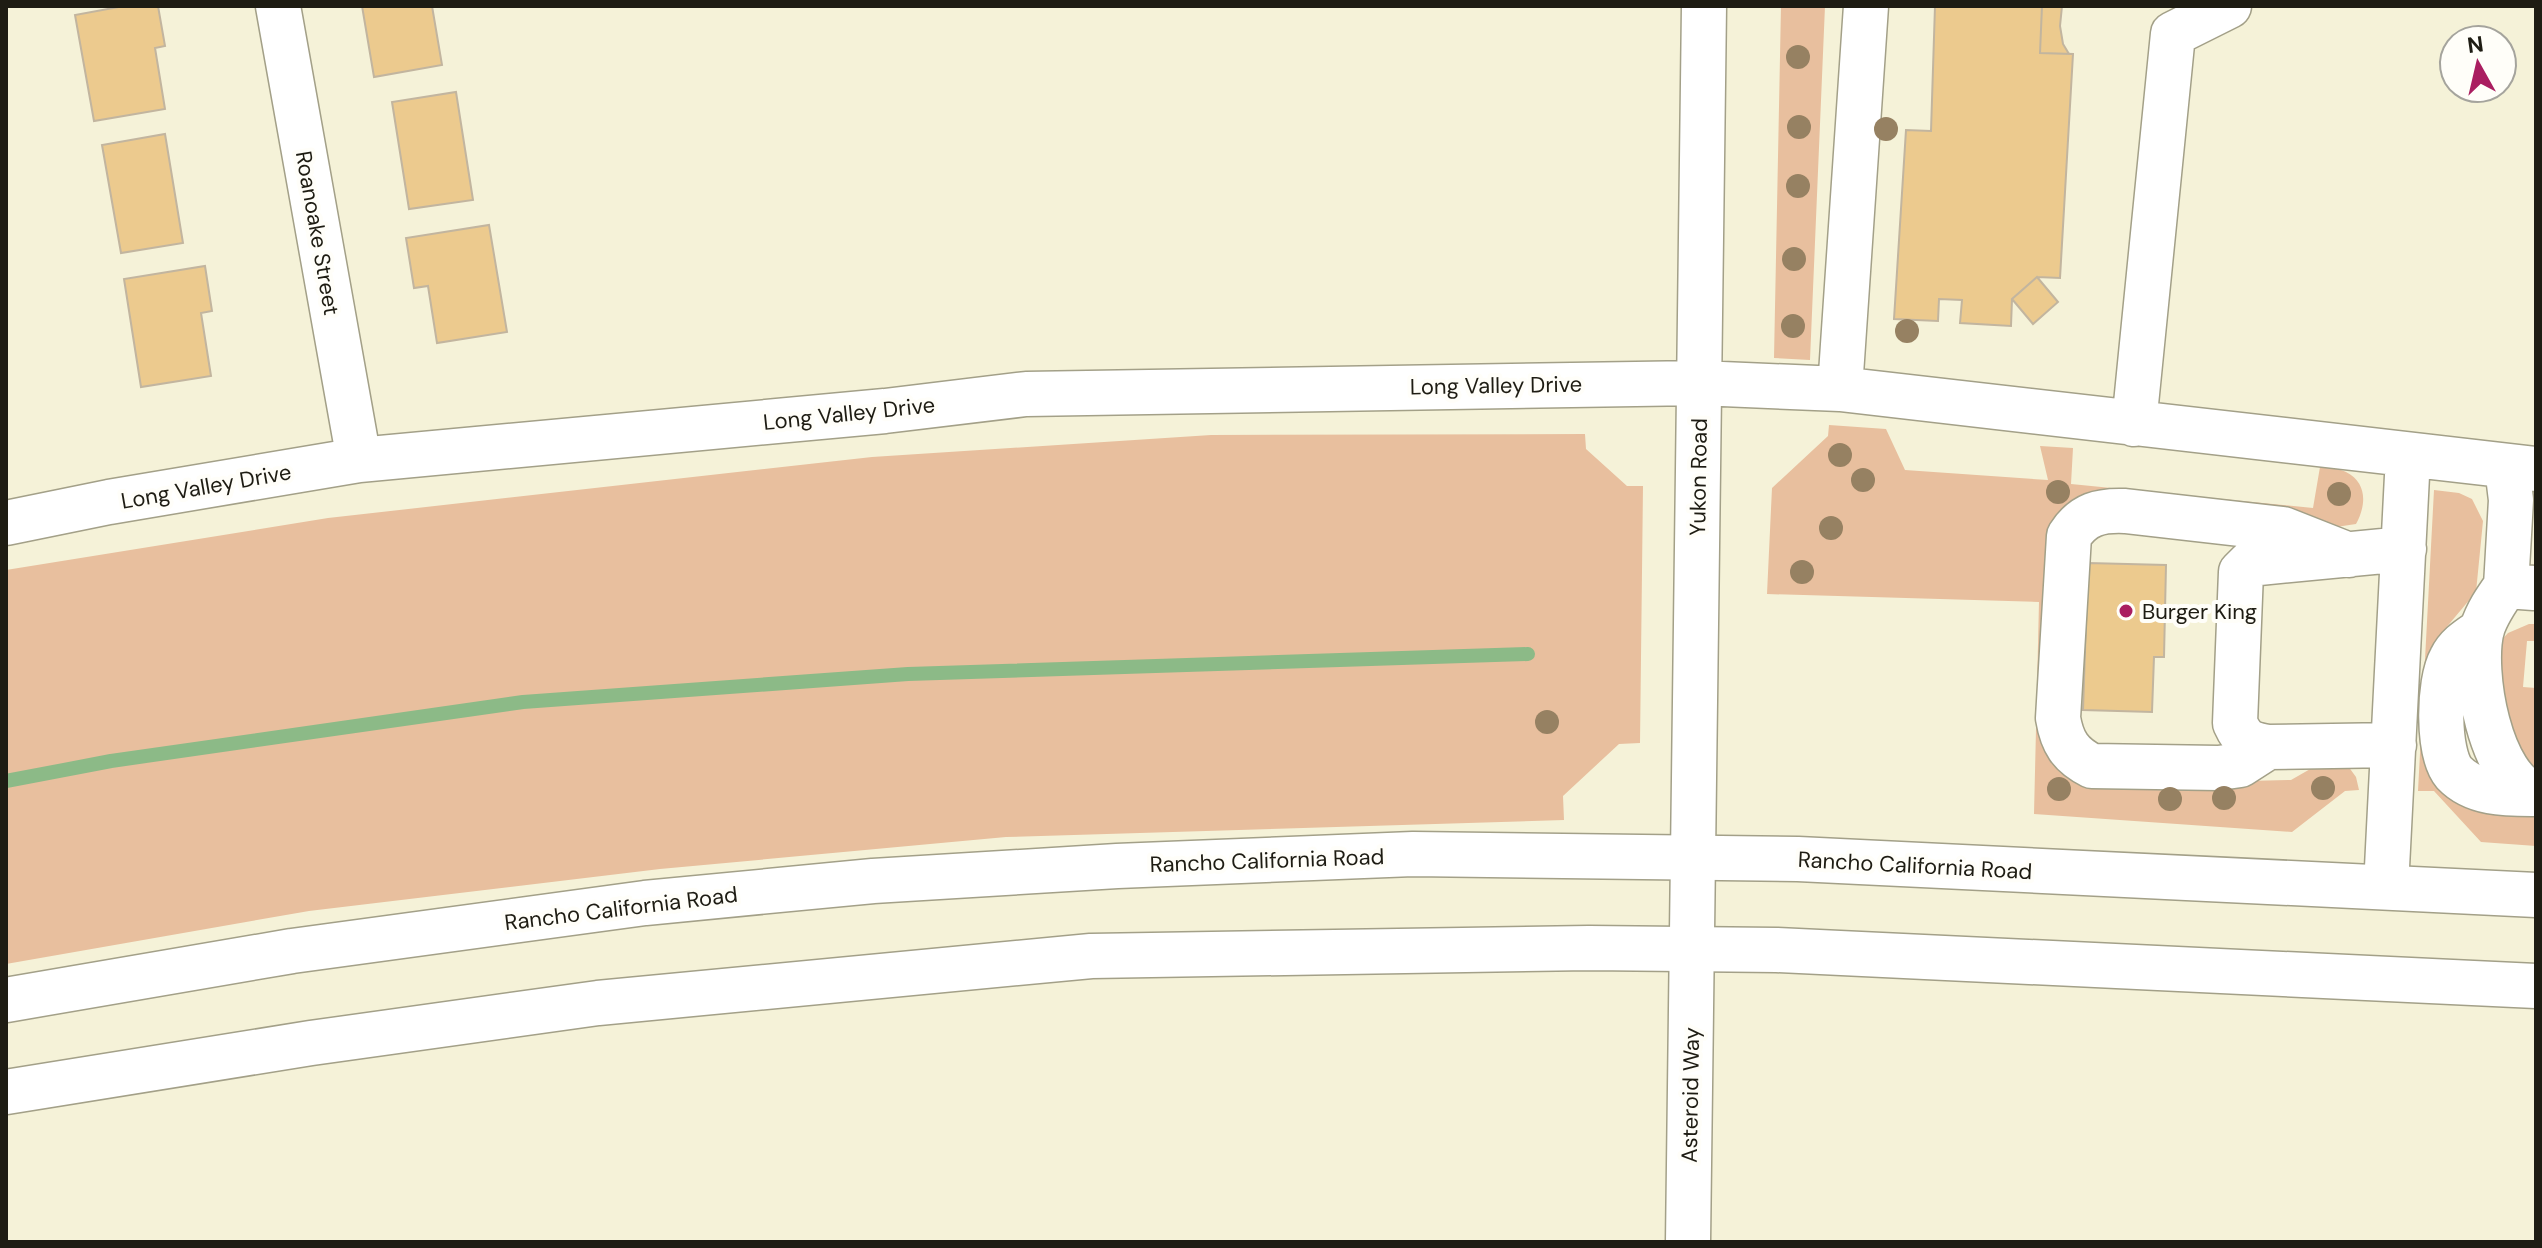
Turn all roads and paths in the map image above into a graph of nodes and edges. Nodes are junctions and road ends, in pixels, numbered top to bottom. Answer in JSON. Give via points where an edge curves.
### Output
{"nodes":[{"id":1,"x":278,"y":6,"type":"edge"},
{"id":2,"x":1704,"y":6,"type":"edge"},
{"id":3,"x":1866,"y":6,"type":"edge"},
{"id":4,"x":2229,"y":6,"type":"edge"},
{"id":5,"x":1699,"y":383,"type":"junction"},
{"id":6,"x":1840,"y":389,"type":"junction"},
{"id":7,"x":2134,"y":424,"type":"junction"},
{"id":8,"x":2408,"y":456,"type":"junction"},
{"id":9,"x":359,"y":460,"type":"junction"},
{"id":10,"x":2522,"y":468,"type":"edge"},
{"id":11,"x":6,"y":523,"type":"edge"},
{"id":12,"x":2404,"y":549,"type":"junction"},
{"id":13,"x":2349,"y":555,"type":"junction"},
{"id":14,"x":2521,"y":587,"type":"edge"},
{"id":15,"x":2394,"y":745,"type":"junction"},
{"id":16,"x":2268,"y":747,"type":"junction"},
{"id":17,"x":2536,"y":794,"type":"edge"},
{"id":18,"x":1693,"y":857,"type":"junction"},
{"id":19,"x":2386,"y":887,"type":"junction"},
{"id":20,"x":2536,"y":895,"type":"edge"},
{"id":21,"x":1691,"y":949,"type":"junction"},
{"id":22,"x":2536,"y":986,"type":"edge"},
{"id":23,"x":6,"y":1000,"type":"edge"},
{"id":24,"x":6,"y":1092,"type":"edge"},
{"id":25,"x":1688,"y":1242,"type":"edge"}],
"edges":[{"from":1,"to":9,"type":"main road","name":"Roanoake Street"},
{"from":2,"to":5,"type":"main road","name":"Yukon Road"},
{"from":3,"to":6,"type":"main road"},
{"from":4,"to":7,"type":"main road","via":[[2173,34]]},
{"from":5,"to":6,"type":"main road","name":"Long Valley Drive"},
{"from":5,"to":9,"type":"main road","name":"Long Valley Drive","via":[[1026,394]]},
{"from":5,"to":18,"type":"main road","name":"Yukon Road"},
{"from":6,"to":7,"type":"main road","name":"Long Valley Drive"},
{"from":7,"to":8,"type":"main road","name":"Long Valley Drive"},
{"from":8,"to":10,"type":"main road","name":"Long Valley Drive"},
{"from":8,"to":12,"type":"main road"},
{"from":9,"to":11,"type":"main road","name":"Long Valley Drive"},
{"from":10,"to":14,"type":"main road","via":[[2511,500]]},
{"from":12,"to":13,"type":"main road"},
{"from":12,"to":15,"type":"main road"},
{"from":13,"to":16,"type":"main road","via":[[2249,564],[2241,572],[2235,723],[2248,744]]},
{"from":13,"to":16,"type":"main road","via":[[2283,529],[2125,511],[2104,510],[2085,517],[2069,536],[2058,718],[2061,736],[2077,759],[2101,767],[2219,768],[2240,765]]},
{"from":14,"to":17,"type":"main road","via":[[2491,607],[2482,630],[2461,644],[2449,661],[2441,740],[2445,761],[2471,785],[2491,792]]},
{"from":15,"to":16,"type":"main road"},
{"from":15,"to":19,"type":"main road"},
{"from":18,"to":19,"type":"main road","name":"Rancho California Road"},
{"from":18,"to":21,"type":"main road","name":"Yukon Road"},
{"from":18,"to":23,"type":"main road","name":"Rancho California Road","via":[[1413,854],[873,881],[645,903],[415,934]]},
{"from":19,"to":20,"type":"main road","name":"Rancho California Road"},
{"from":21,"to":22,"type":"main road"},
{"from":21,"to":24,"type":"main road","via":[[1091,956],[598,1003]]},
{"from":21,"to":25,"type":"main road","name":"Asteroid Way"}]}
